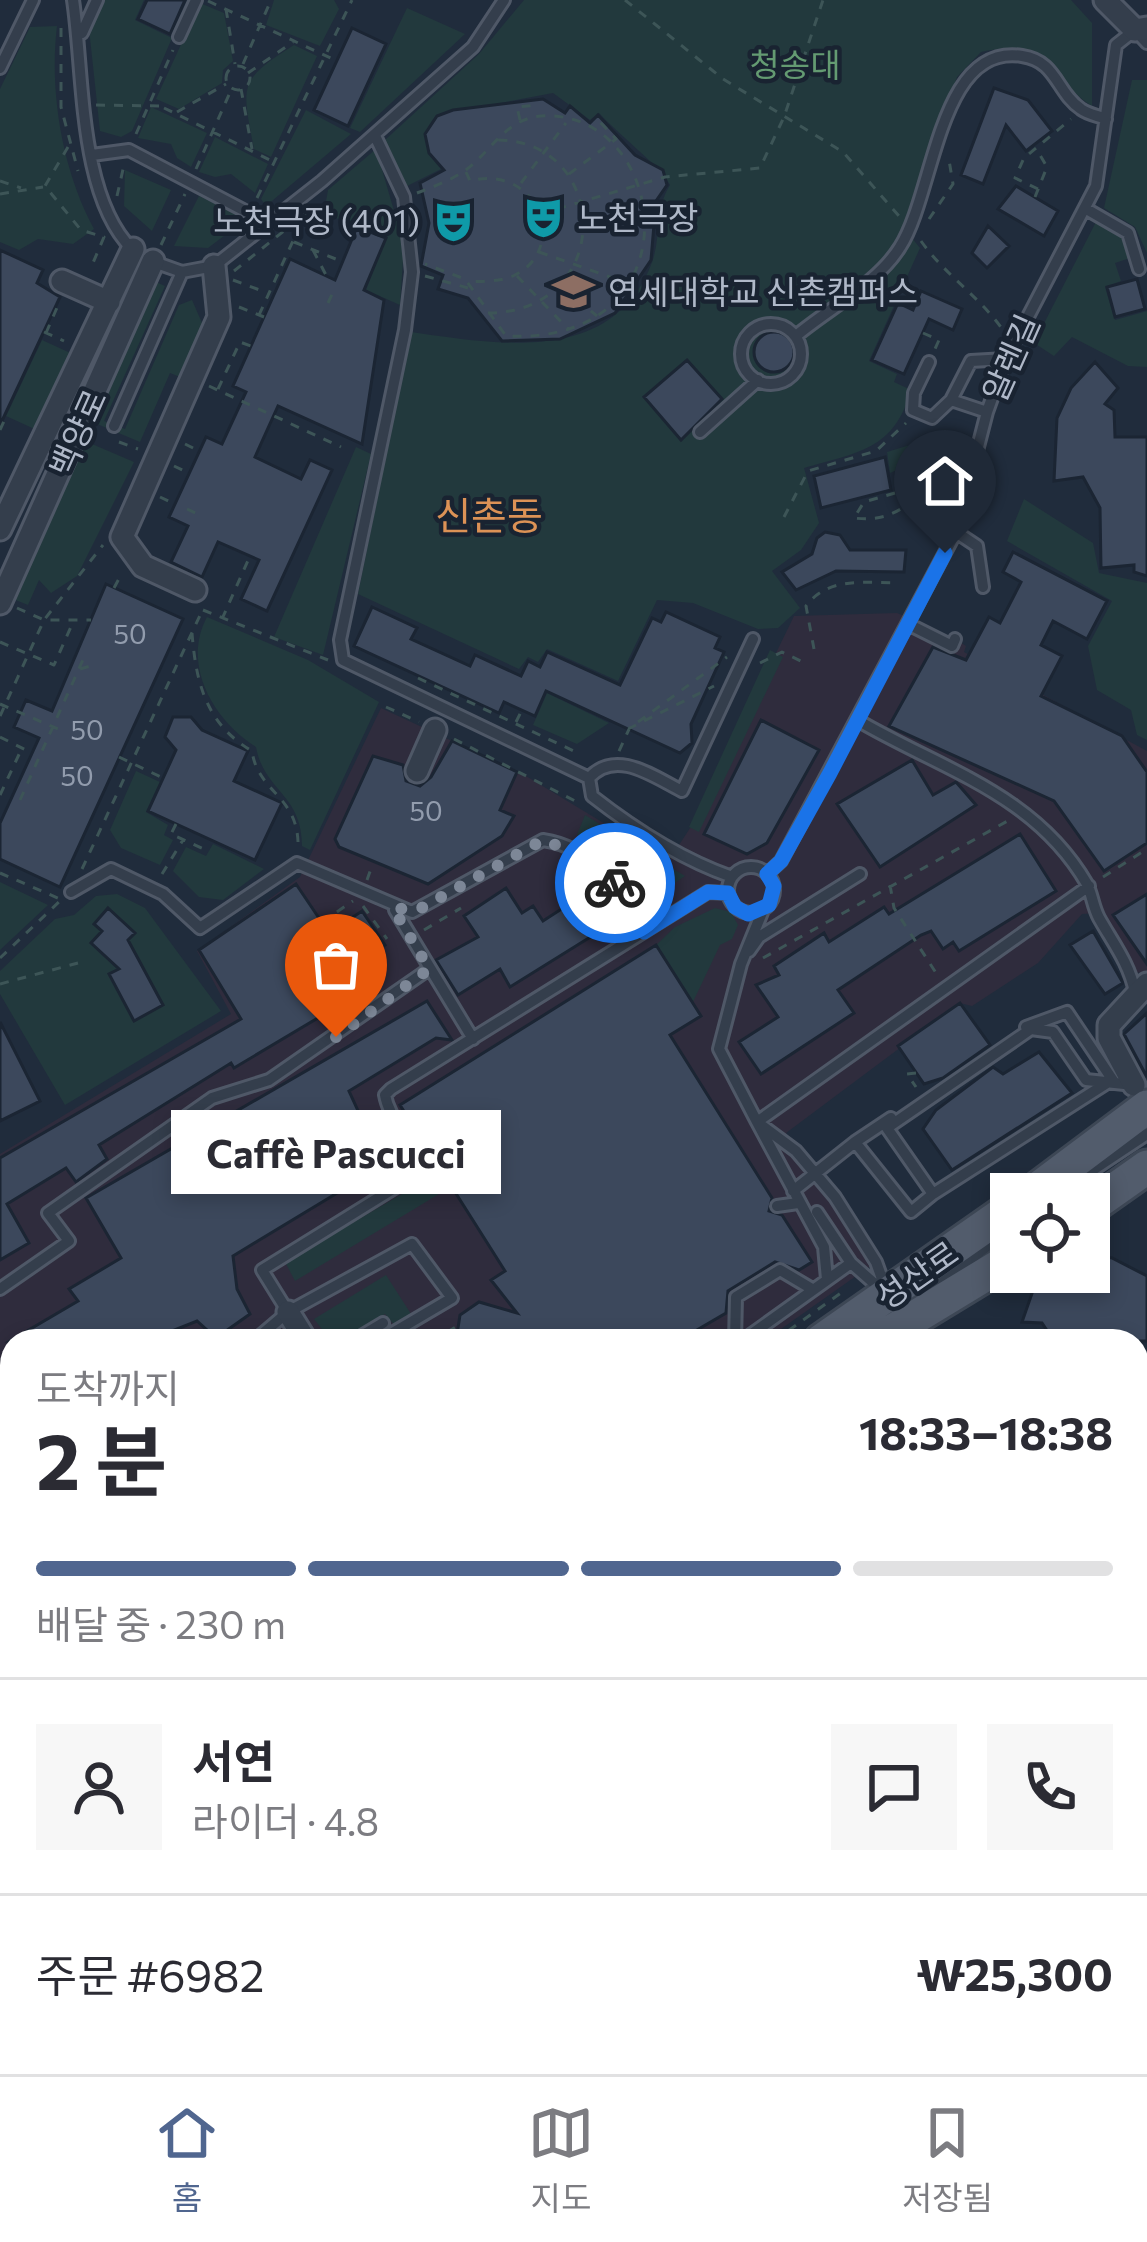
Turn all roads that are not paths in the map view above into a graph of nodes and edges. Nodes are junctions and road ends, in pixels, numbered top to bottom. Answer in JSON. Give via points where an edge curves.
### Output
{"nodes":[{"id":1,"x":33,"y":0,"type":"edge"},
{"id":2,"x":97,"y":0,"type":"edge"},
{"id":3,"x":196,"y":0,"type":"edge"},
{"id":4,"x":504,"y":0,"type":"edge"},
{"id":5,"x":1106,"y":0,"type":"edge"},
{"id":6,"x":72,"y":1,"type":"edge"},
{"id":7,"x":1143,"y":34,"type":"edge"},
{"id":8,"x":80,"y":36,"type":"junction"},
{"id":9,"x":179,"y":37,"type":"road end"},
{"id":10,"x":0,"y":68,"type":"edge"},
{"id":11,"x":1106,"y":119,"type":"junction"},
{"id":12,"x":137,"y":133,"type":"road end"},
{"id":13,"x":375,"y":136,"type":"junction"},
{"id":14,"x":129,"y":150,"type":"junction"},
{"id":15,"x":92,"y":154,"type":"junction"},
{"id":16,"x":1088,"y":210,"type":"junction"},
{"id":17,"x":268,"y":223,"type":"junction"},
{"id":18,"x":133,"y":249,"type":"junction"},
{"id":19,"x":157,"y":253,"type":"junction"},
{"id":20,"x":214,"y":266,"type":"junction"},
{"id":21,"x":1139,"y":269,"type":"dead end"},
{"id":22,"x":182,"y":272,"type":"junction"},
{"id":23,"x":70,"y":287,"type":"road end"},
{"id":24,"x":109,"y":302,"type":"junction"},
{"id":25,"x":796,"y":336,"type":"junction"},
{"id":26,"x":1006,"y":359,"type":"junction"},
{"id":27,"x":929,"y":362,"type":"dead end"},
{"id":28,"x":758,"y":380,"type":"junction"},
{"id":29,"x":951,"y":400,"type":"junction"},
{"id":30,"x":987,"y":412,"type":"junction"},
{"id":31,"x":114,"y":426,"type":"dead end"},
{"id":32,"x":700,"y":432,"type":"dead end"},
{"id":33,"x":0,"y":529,"type":"edge"},
{"id":34,"x":956,"y":532,"type":"junction"},
{"id":35,"x":0,"y":542,"type":"edge"},
{"id":36,"x":22,"y":554,"type":"junction"},
{"id":37,"x":982,"y":587,"type":"dead end"},
{"id":38,"x":195,"y":590,"type":"dead end"},
{"id":39,"x":0,"y":603,"type":"edge"},
{"id":40,"x":908,"y":624,"type":"junction"},
{"id":41,"x":753,"y":639,"type":"road end"},
{"id":42,"x":955,"y":640,"type":"dead end"},
{"id":43,"x":859,"y":721,"type":"junction"},
{"id":44,"x":435,"y":730,"type":"road end"},
{"id":45,"x":417,"y":771,"type":"dead end"},
{"id":46,"x":590,"y":778,"type":"junction"},
{"id":47,"x":767,"y":874,"type":"junction"},
{"id":48,"x":860,"y":874,"type":"dead end"},
{"id":49,"x":732,"y":877,"type":"junction"},
{"id":50,"x":774,"y":886,"type":"junction"},
{"id":51,"x":1089,"y":886,"type":"junction"},
{"id":52,"x":728,"y":893,"type":"junction"},
{"id":53,"x":66,"y":896,"type":"road end"},
{"id":54,"x":393,"y":908,"type":"junction"},
{"id":55,"x":763,"y":910,"type":"junction"},
{"id":56,"x":791,"y":918,"type":"junction"},
{"id":57,"x":644,"y":932,"type":"junction"},
{"id":58,"x":740,"y":964,"type":"junction"},
{"id":59,"x":429,"y":969,"type":"junction"},
{"id":60,"x":1141,"y":988,"type":"edge"},
{"id":61,"x":473,"y":1040,"type":"junction"},
{"id":62,"x":1129,"y":1109,"type":"edge"},
{"id":63,"x":757,"y":1122,"type":"junction"},
{"id":64,"x":855,"y":1142,"type":"junction"},
{"id":65,"x":1147,"y":1167,"type":"edge"},
{"id":66,"x":1054,"y":1173,"type":"edge"},
{"id":67,"x":1075,"y":1173,"type":"edge"},
{"id":68,"x":817,"y":1174,"type":"junction"},
{"id":69,"x":933,"y":1193,"type":"junction"},
{"id":70,"x":1110,"y":1193,"type":"edge"},
{"id":71,"x":796,"y":1197,"type":"junction"},
{"id":72,"x":777,"y":1206,"type":"dead end"},
{"id":73,"x":817,"y":1212,"type":"dead end"},
{"id":74,"x":990,"y":1227,"type":"edge"},
{"id":75,"x":990,"y":1244,"type":"edge"},
{"id":76,"x":851,"y":1263,"type":"junction"},
{"id":77,"x":990,"y":1269,"type":"edge"},
{"id":78,"x":827,"y":1279,"type":"junction"},
{"id":79,"x":0,"y":1289,"type":"edge"},
{"id":80,"x":812,"y":1289,"type":"junction"},
{"id":81,"x":288,"y":1312,"type":"junction"},
{"id":82,"x":889,"y":1319,"type":"edge"},
{"id":83,"x":383,"y":1323,"type":"dead end"},
{"id":84,"x":268,"y":1329,"type":"edge"},
{"id":85,"x":299,"y":1329,"type":"edge"},
{"id":86,"x":373,"y":1329,"type":"edge"},
{"id":87,"x":399,"y":1329,"type":"edge"},
{"id":88,"x":737,"y":1329,"type":"edge"},
{"id":89,"x":755,"y":1329,"type":"edge"},
{"id":90,"x":858,"y":1329,"type":"edge"}],
"edges":[{"from":1,"to":10,"type":"lane"},
{"from":2,"to":8,"type":"lane"},
{"from":3,"to":9,"type":"lane"},
{"from":4,"to":13,"type":"lane","via":[[473,47]]},
{"from":5,"to":7,"type":"street"},
{"from":6,"to":8,"type":"lane"},
{"from":7,"to":11,"type":"lane","name":"알렌길","via":[[1116,45]]},
{"from":8,"to":15,"type":"lane"},
{"from":11,"to":16,"type":"lane","name":"알렌길"},
{"from":11,"to":25,"type":"lane","via":[[1080,109],[1045,63],[990,56],[974,66],[955,95],[913,231],[874,276]]},
{"from":12,"to":14,"type":"lane"},
{"from":13,"to":17,"type":"lane"},
{"from":13,"to":46,"type":"lane","via":[[404,197],[412,272],[340,640],[343,660]]},
{"from":14,"to":15,"type":"lane"},
{"from":14,"to":17,"type":"lane"},
{"from":15,"to":18,"type":"lane","via":[[110,220]]},
{"from":16,"to":21,"type":"lane","via":[[1128,233]]},
{"from":16,"to":26,"type":"lane","name":"알렌길"},
{"from":17,"to":20,"type":"lane"},
{"from":18,"to":19,"type":"lane"},
{"from":18,"to":24,"type":"street"},
{"from":19,"to":22,"type":"lane"},
{"from":19,"to":36,"type":"street","name":"백양로"},
{"from":20,"to":22,"type":"lane"},
{"from":20,"to":38,"type":"street","via":[[219,317],[122,537],[143,566]]},
{"from":22,"to":31,"type":"lane"},
{"from":23,"to":24,"type":"street"},
{"from":24,"to":33,"type":"street"},
{"from":25,"to":28,"type":"lane","via":[[801,355],[794,373],[777,383]]},
{"from":25,"to":28,"type":"lane","via":[[770,324],[746,338],[742,357]]},
{"from":26,"to":29,"type":"lane","via":[[971,361]]},
{"from":26,"to":30,"type":"lane","name":"알렌길"},
{"from":27,"to":29,"type":"lane","via":[[914,393],[916,413],[932,418]]},
{"from":28,"to":32,"type":"lane"},
{"from":29,"to":30,"type":"lane"},
{"from":30,"to":34,"type":"lane","name":"알렌길"},
{"from":34,"to":37,"type":"lane","via":[[977,546]]},
{"from":34,"to":40,"type":"lane","name":"알렌길"},
{"from":35,"to":36,"type":"street"},
{"from":36,"to":39,"type":"street","name":"백양로"},
{"from":40,"to":42,"type":"lane","via":[[952,646]]},
{"from":40,"to":43,"type":"lane","name":"알렌길"},
{"from":41,"to":46,"type":"lane","via":[[682,791],[627,764]]},
{"from":43,"to":47,"type":"lane","name":"알렌길"},
{"from":43,"to":51,"type":"lane","via":[[982,781],[1030,814]]},
{"from":44,"to":45,"type":"street"},
{"from":46,"to":49,"type":"lane","via":[[592,796],[608,808]]},
{"from":47,"to":49,"type":"lane","via":[[752,867]]},
{"from":47,"to":50,"type":"lane"},
{"from":48,"to":56,"type":"lane"},
{"from":49,"to":52,"type":"lane"},
{"from":50,"to":55,"type":"lane"},
{"from":50,"to":56,"type":"lane"},
{"from":51,"to":60,"type":"lane","via":[[1096,913]]},
{"from":51,"to":63,"type":"lane"},
{"from":52,"to":55,"type":"lane","via":[[741,911]]},
{"from":52,"to":57,"type":"lane","via":[[708,892]]},
{"from":53,"to":54,"type":"lane","via":[[111,869],[163,894],[200,928],[297,863]]},
{"from":54,"to":57,"type":"lane","via":[[418,910],[543,840],[611,878]]},
{"from":54,"to":59,"type":"lane"},
{"from":55,"to":58,"type":"lane"},
{"from":56,"to":58,"type":"lane","via":[[759,937]]},
{"from":57,"to":61,"type":"lane"},
{"from":58,"to":63,"type":"lane","via":[[719,1049]]},
{"from":59,"to":61,"type":"lane"},
{"from":59,"to":79,"type":"lane","via":[[269,1080],[212,1098],[48,1213],[69,1241]]},
{"from":60,"to":62,"type":"street","via":[[1108,1025]]},
{"from":61,"to":81,"type":"lane","via":[[385,1095],[418,1159],[417,1174],[262,1270]]},
{"from":62,"to":64,"type":"lane","via":[[1067,1012],[1031,1024]]},
{"from":62,"to":66,"type":"main road"},
{"from":62,"to":67,"type":"lane"},
{"from":62,"to":69,"type":"lane"},
{"from":62,"to":69,"type":"lane","via":[[1086,1080],[1054,1032],[1031,1029],[886,1128]]},
{"from":63,"to":68,"type":"lane"},
{"from":63,"to":71,"type":"lane"},
{"from":64,"to":68,"type":"lane"},
{"from":64,"to":69,"type":"lane","via":[[911,1212]]},
{"from":65,"to":70,"type":"main road"},
{"from":68,"to":71,"type":"lane"},
{"from":68,"to":82,"type":"lane","via":[[876,1262]]},
{"from":71,"to":72,"type":"lane"},
{"from":71,"to":78,"type":"lane","via":[[824,1247]]},
{"from":73,"to":76,"type":"lane"},
{"from":74,"to":82,"type":"main road","name":"성산로"},
{"from":75,"to":82,"type":"lane"},
{"from":76,"to":78,"type":"lane"},
{"from":76,"to":82,"type":"lane"},
{"from":77,"to":82,"type":"main road","name":"성산로"},
{"from":78,"to":80,"type":"lane"},
{"from":80,"to":88,"type":"lane","via":[[780,1270],[736,1297]]},
{"from":80,"to":89,"type":"lane"},
{"from":81,"to":84,"type":"lane"},
{"from":81,"to":85,"type":"street"},
{"from":81,"to":87,"type":"lane","via":[[412,1244],[452,1298]]},
{"from":82,"to":90,"type":"main road","name":"성산로"},
{"from":83,"to":86,"type":"lane"}]}
